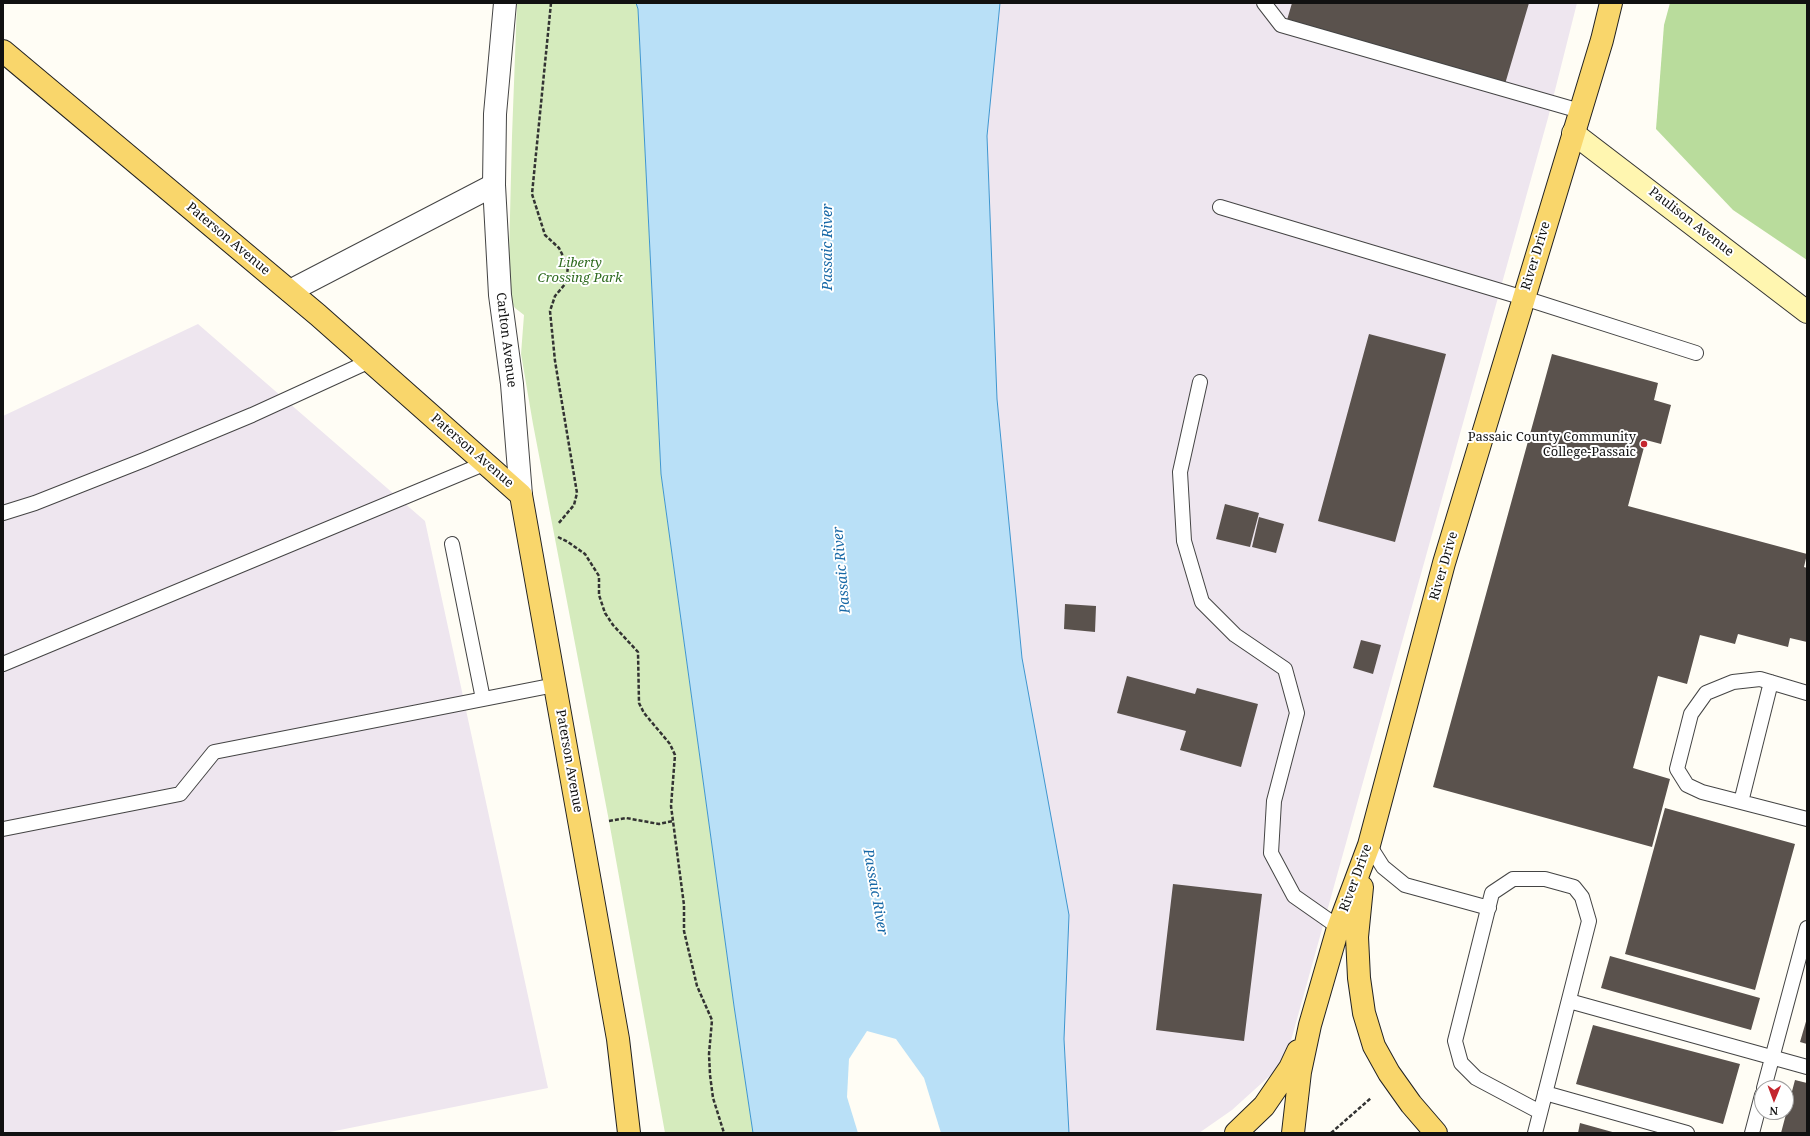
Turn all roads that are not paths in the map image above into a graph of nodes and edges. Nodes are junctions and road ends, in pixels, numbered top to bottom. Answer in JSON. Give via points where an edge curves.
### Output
{"nodes":[{"id":1,"x":505,"y":3,"type":"edge"},
{"id":2,"x":1264,"y":3,"type":"edge"},
{"id":3,"x":1611,"y":3,"type":"edge"},
{"id":4,"x":3,"y":51,"type":"edge"},
{"id":5,"x":1580,"y":111,"type":"junction"},
{"id":6,"x":1573,"y":132,"type":"junction"},
{"id":7,"x":494,"y":185,"type":"junction"},
{"id":8,"x":1220,"y":207,"type":"dead end"},
{"id":9,"x":290,"y":292,"type":"junction"},
{"id":10,"x":1524,"y":298,"type":"junction"},
{"id":11,"x":1807,"y":312,"type":"edge"},
{"id":12,"x":1696,"y":353,"type":"dead end"},
{"id":13,"x":370,"y":361,"type":"junction"},
{"id":14,"x":1200,"y":382,"type":"dead end"},
{"id":15,"x":486,"y":464,"type":"junction"},
{"id":16,"x":521,"y":495,"type":"junction"},
{"id":17,"x":3,"y":513,"type":"edge"},
{"id":18,"x":452,"y":544,"type":"dead end"},
{"id":19,"x":3,"y":664,"type":"edge"},
{"id":20,"x":1771,"y":682,"type":"junction"},
{"id":21,"x":555,"y":685,"type":"junction"},
{"id":22,"x":1807,"y":693,"type":"edge"},
{"id":23,"x":483,"y":699,"type":"junction"},
{"id":24,"x":1741,"y":802,"type":"junction"},
{"id":25,"x":1807,"y":819,"type":"edge"},
{"id":26,"x":3,"y":829,"type":"edge"},
{"id":27,"x":1369,"y":845,"type":"junction"},
{"id":28,"x":1489,"y":908,"type":"junction"},
{"id":29,"x":1807,"y":928,"type":"edge"},
{"id":30,"x":1348,"y":933,"type":"junction"},
{"id":31,"x":1569,"y":1001,"type":"junction"},
{"id":32,"x":1310,"y":1025,"type":"junction"},
{"id":33,"x":1772,"y":1057,"type":"junction"},
{"id":34,"x":1807,"y":1067,"type":"edge"},
{"id":35,"x":1766,"y":1080,"type":"edge"},
{"id":36,"x":1545,"y":1093,"type":"junction"},
{"id":37,"x":1540,"y":1112,"type":"junction"},
{"id":38,"x":1755,"y":1120,"type":"edge"},
{"id":39,"x":629,"y":1133,"type":"edge"},
{"id":40,"x":1236,"y":1133,"type":"edge"},
{"id":41,"x":1293,"y":1133,"type":"edge"},
{"id":42,"x":1436,"y":1133,"type":"edge"},
{"id":43,"x":1535,"y":1133,"type":"edge"},
{"id":44,"x":1687,"y":1133,"type":"edge"},
{"id":45,"x":1752,"y":1133,"type":"edge"}],
"edges":[{"from":1,"to":7,"type":"street","name":"Carlton Avenue","via":[[495,114]]},
{"from":2,"to":5,"type":"lane","via":[[1281,25]]},
{"from":3,"to":5,"type":"main road","name":"River Drive"},
{"from":4,"to":9,"type":"main road","name":"Paterson Avenue"},
{"from":5,"to":6,"type":"main road","name":"River Drive"},
{"from":6,"to":10,"type":"main road","name":"River Drive"},
{"from":6,"to":11,"type":"main road","name":"Paulison Avenue"},
{"from":7,"to":9,"type":"street"},
{"from":7,"to":16,"type":"street","name":"Carlton Avenue","via":[[500,295],[512,384]]},
{"from":8,"to":10,"type":"lane"},
{"from":9,"to":13,"type":"main road","name":"Paterson Avenue"},
{"from":10,"to":12,"type":"lane"},
{"from":10,"to":27,"type":"main road","name":"River Drive","via":[[1444,563]]},
{"from":13,"to":15,"type":"main road","name":"Paterson Avenue"},
{"from":13,"to":17,"type":"lane","via":[[252,415],[144,460]]},
{"from":14,"to":30,"type":"lane","via":[[1180,472],[1184,541],[1202,602],[1235,635],[1286,669],[1296,714],[1274,801],[1271,853],[1294,896]]},
{"from":15,"to":16,"type":"main road","name":"Paterson Avenue"},
{"from":15,"to":19,"type":"lane"},
{"from":16,"to":21,"type":"main road","name":"Paterson Avenue"},
{"from":18,"to":23,"type":"lane"},
{"from":20,"to":22,"type":"lane"},
{"from":20,"to":24,"type":"lane"},
{"from":20,"to":24,"type":"lane","via":[[1760,679],[1733,682],[1706,693],[1691,714],[1677,769],[1687,785],[1702,792]]},
{"from":21,"to":23,"type":"lane"},
{"from":21,"to":39,"type":"main road","name":"Paterson Avenue","via":[[618,1039]]},
{"from":23,"to":26,"type":"lane","via":[[214,752],[180,794]]},
{"from":24,"to":25,"type":"lane"},
{"from":27,"to":28,"type":"lane","via":[[1382,867],[1406,885]]},
{"from":27,"to":30,"type":"main road","name":"River Drive","via":[[1360,893]]},
{"from":28,"to":31,"type":"lane","via":[[1492,893],[1513,879],[1544,879],[1574,888],[1582,896],[1589,921]]},
{"from":28,"to":37,"type":"lane","via":[[1455,1041],[1461,1063],[1476,1078]]},
{"from":29,"to":33,"type":"lane"},
{"from":30,"to":32,"type":"main road","name":"River Drive"},
{"from":30,"to":42,"type":"main road","via":[[1364,1013],[1374,1046],[1410,1104]]},
{"from":31,"to":33,"type":"lane"},
{"from":31,"to":36,"type":"lane"},
{"from":32,"to":40,"type":"main road","via":[[1290,1068],[1264,1106]]},
{"from":32,"to":41,"type":"main road","name":"River Drive","via":[[1300,1072]]},
{"from":33,"to":34,"type":"lane"},
{"from":33,"to":35,"type":"lane"},
{"from":36,"to":37,"type":"lane"},
{"from":36,"to":44,"type":"lane"},
{"from":37,"to":43,"type":"lane"},
{"from":38,"to":45,"type":"lane"}]}
